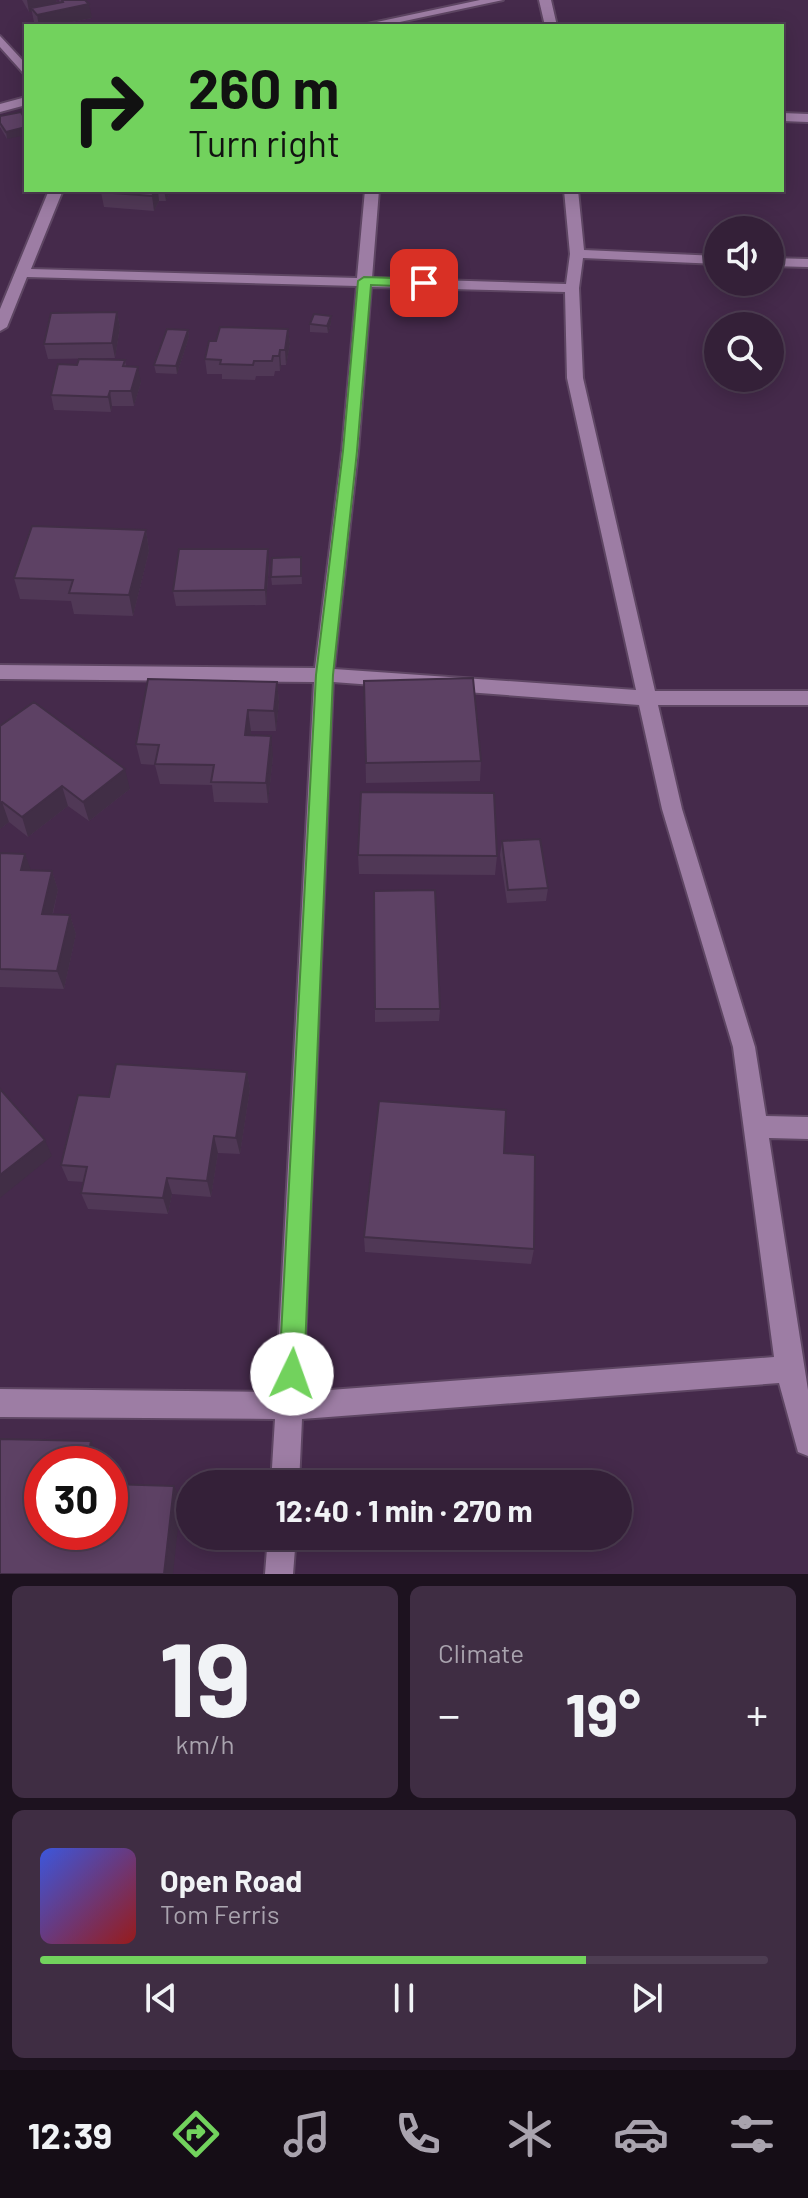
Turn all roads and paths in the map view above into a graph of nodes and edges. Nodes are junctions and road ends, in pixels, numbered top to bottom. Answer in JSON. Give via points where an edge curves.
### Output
{"nodes":[{"id":1,"x":497,"y":0,"type":"edge"},
{"id":2,"x":545,"y":0,"type":"edge"},
{"id":3,"x":374,"y":24,"type":"edge"},
{"id":4,"x":551,"y":24,"type":"edge"},
{"id":5,"x":0,"y":39,"type":"edge"},
{"id":6,"x":24,"y":69,"type":"edge"},
{"id":7,"x":24,"y":102,"type":"edge"},
{"id":8,"x":0,"y":108,"type":"edge"},
{"id":9,"x":784,"y":117,"type":"edge"},
{"id":10,"x":808,"y":118,"type":"edge"},
{"id":11,"x":55,"y":192,"type":"edge"},
{"id":12,"x":372,"y":192,"type":"edge"},
{"id":13,"x":571,"y":192,"type":"edge"},
{"id":14,"x":577,"y":254,"type":"junction"},
{"id":15,"x":704,"y":259,"type":"edge"},
{"id":16,"x":784,"y":262,"type":"edge"},
{"id":17,"x":808,"y":263,"type":"edge"},
{"id":18,"x":22,"y":273,"type":"junction"},
{"id":19,"x":364,"y":281,"type":"junction"},
{"id":20,"x":572,"y":288,"type":"junction"},
{"id":21,"x":0,"y":327,"type":"edge"},
{"id":22,"x":0,"y":672,"type":"edge"},
{"id":23,"x":324,"y":675,"type":"junction"},
{"id":24,"x":645,"y":698,"type":"junction"},
{"id":25,"x":808,"y":698,"type":"edge"},
{"id":26,"x":755,"y":1127,"type":"junction"},
{"id":27,"x":808,"y":1128,"type":"edge"},
{"id":28,"x":789,"y":1369,"type":"junction"},
{"id":29,"x":0,"y":1403,"type":"edge"},
{"id":30,"x":290,"y":1406,"type":"junction"},
{"id":31,"x":808,"y":1442,"type":"edge"},
{"id":32,"x":286,"y":1470,"type":"edge"},
{"id":33,"x":281,"y":1550,"type":"edge"},
{"id":34,"x":279,"y":1574,"type":"edge"}],
"edges":[{"from":1,"to":3,"type":"street"},
{"from":2,"to":4,"type":"street"},
{"from":5,"to":6,"type":"street"},
{"from":7,"to":8,"type":"street"},
{"from":9,"to":10,"type":"street"},
{"from":11,"to":18,"type":"street"},
{"from":12,"to":19,"type":"street"},
{"from":13,"to":14,"type":"street"},
{"from":14,"to":15,"type":"street"},
{"from":14,"to":20,"type":"street"},
{"from":16,"to":17,"type":"street"},
{"from":18,"to":19,"type":"street"},
{"from":18,"to":21,"type":"street"},
{"from":19,"to":20,"type":"street"},
{"from":19,"to":23,"type":"street"},
{"from":20,"to":24,"type":"street","via":[[575,378]]},
{"from":22,"to":23,"type":"street"},
{"from":23,"to":24,"type":"street"},
{"from":23,"to":30,"type":"street"},
{"from":24,"to":25,"type":"street"},
{"from":24,"to":26,"type":"street","via":[[672,809],[744,1047]]},
{"from":26,"to":27,"type":"street"},
{"from":26,"to":28,"type":"street"},
{"from":28,"to":30,"type":"street"},
{"from":28,"to":31,"type":"street"},
{"from":29,"to":30,"type":"street"},
{"from":30,"to":32,"type":"street"},
{"from":33,"to":34,"type":"street"}]}
